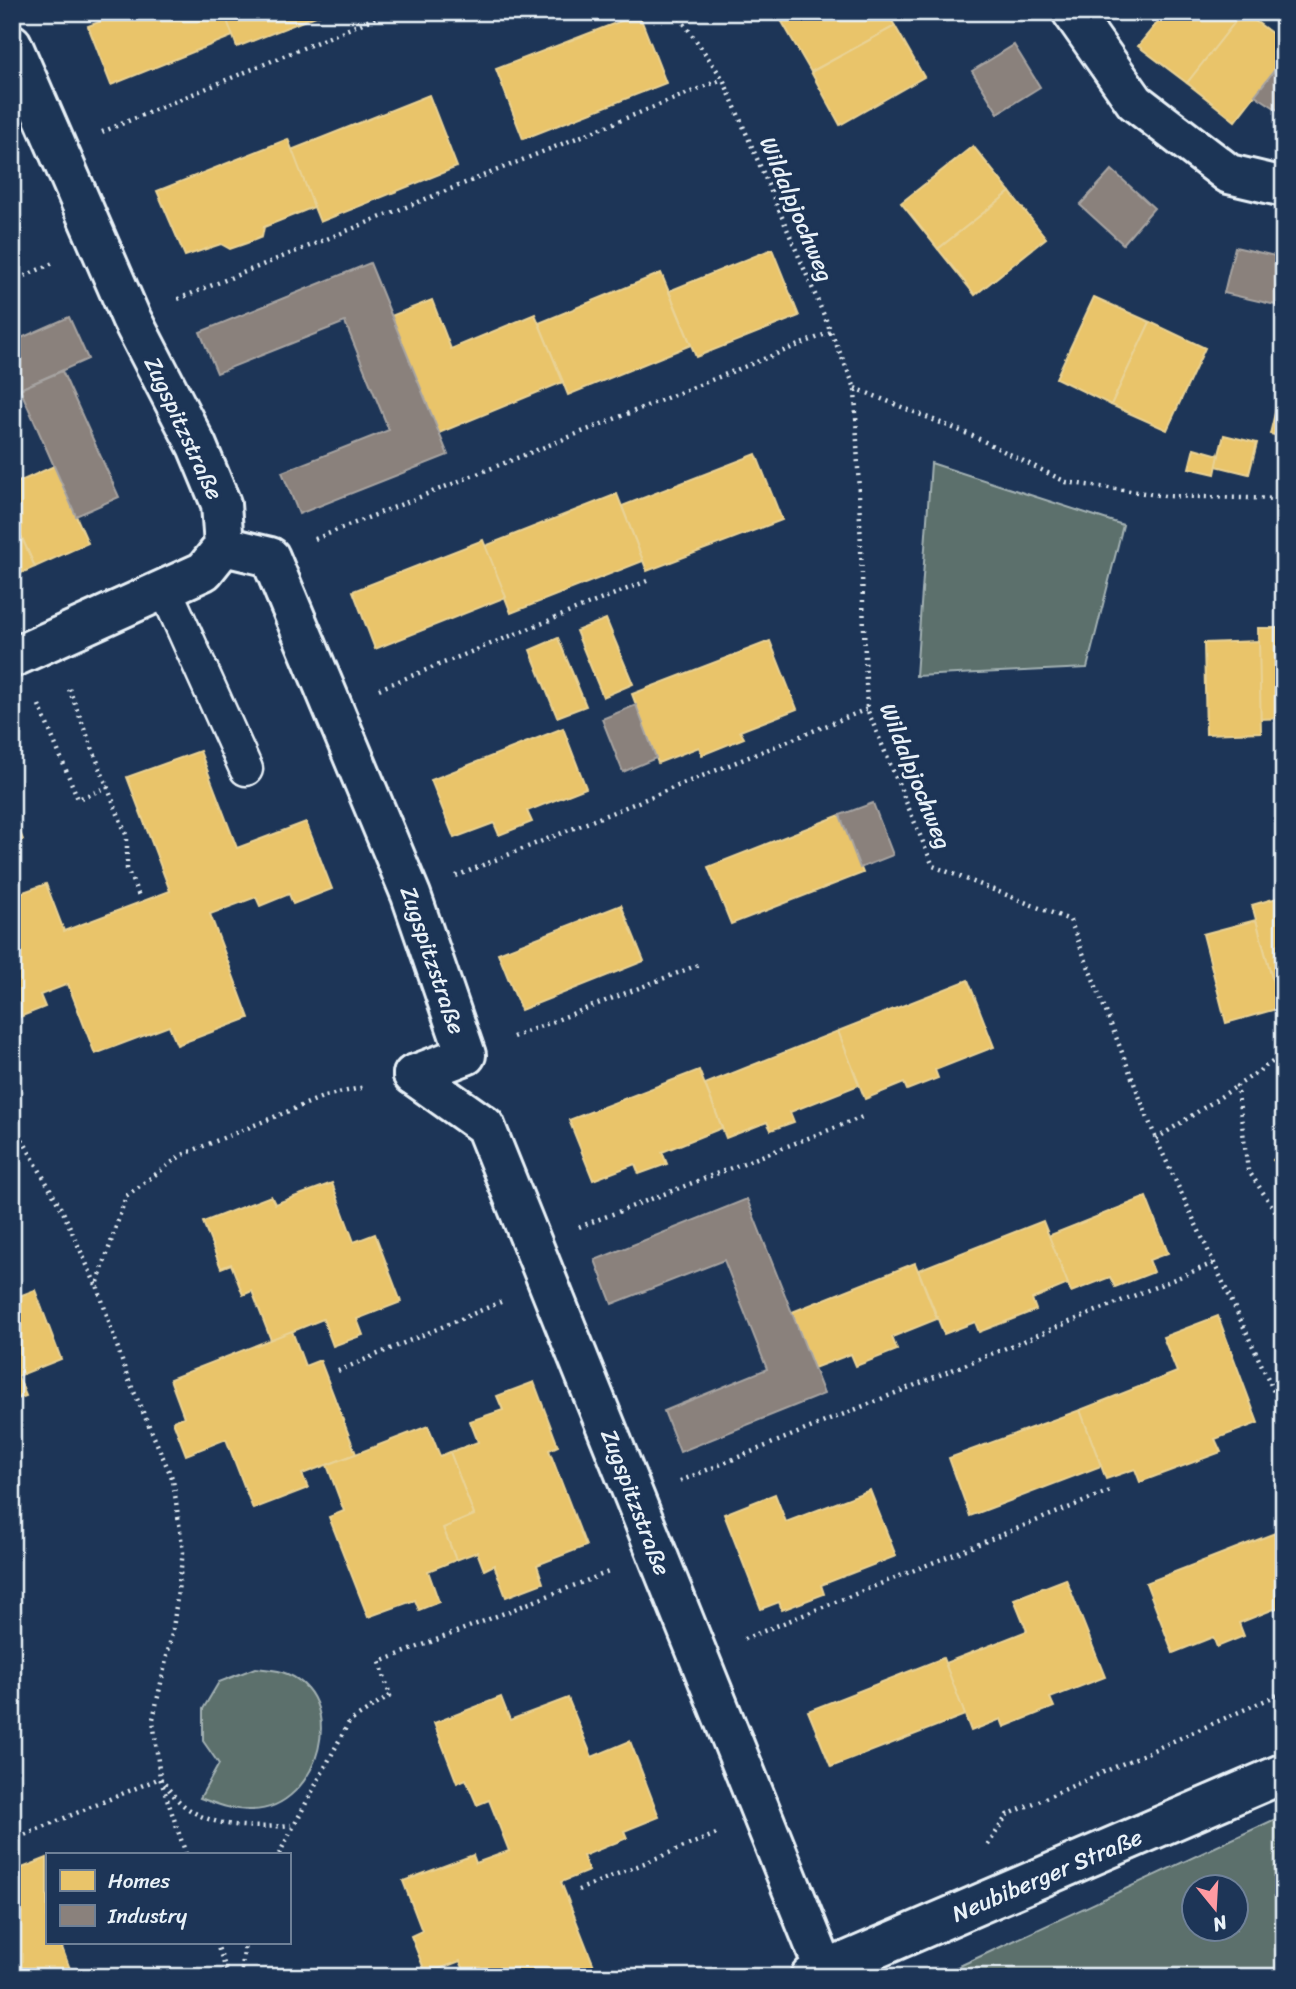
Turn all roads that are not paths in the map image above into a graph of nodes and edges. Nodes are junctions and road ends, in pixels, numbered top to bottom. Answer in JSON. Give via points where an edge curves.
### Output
{"nodes":[{"id":1,"x":1072,"y":12,"type":"edge"},
{"id":2,"x":12,"y":44,"type":"edge"},
{"id":3,"x":1284,"y":187,"type":"edge"},
{"id":4,"x":223,"y":546,"type":"junction"},
{"id":5,"x":166,"y":591,"type":"junction"},
{"id":6,"x":12,"y":658,"type":"edge"},
{"id":7,"x":246,"y":769,"type":"dead end"},
{"id":8,"x":466,"y":1055,"type":"junction"},
{"id":9,"x":485,"y":1126,"type":"junction"},
{"id":10,"x":1284,"y":1773,"type":"edge"},
{"id":11,"x":817,"y":1974,"type":"edge"}],
"edges":[{"from":1,"to":3,"type":"street","via":[[1135,102],[1229,174]]},
{"from":2,"to":4,"type":"street","name":"Zugspitzstraße","via":[[131,318],[197,446],[220,503]]},
{"from":4,"to":5,"type":"street","via":[[204,571]]},
{"from":4,"to":8,"type":"street","name":"Zugspitzstraße","via":[[270,557],[411,894]]},
{"from":5,"to":6,"type":"street"},
{"from":5,"to":7,"type":"lane"},
{"from":8,"to":9,"type":"street","name":"Zugspitzstraße"},
{"from":8,"to":9,"type":"street","name":"Zugspitzstraße","via":[[413,1075]]},
{"from":9,"to":11,"type":"street","name":"Zugspitzstraße","via":[[762,1816]]},
{"from":10,"to":11,"type":"street","name":"Neubiberger Straße"}]}
